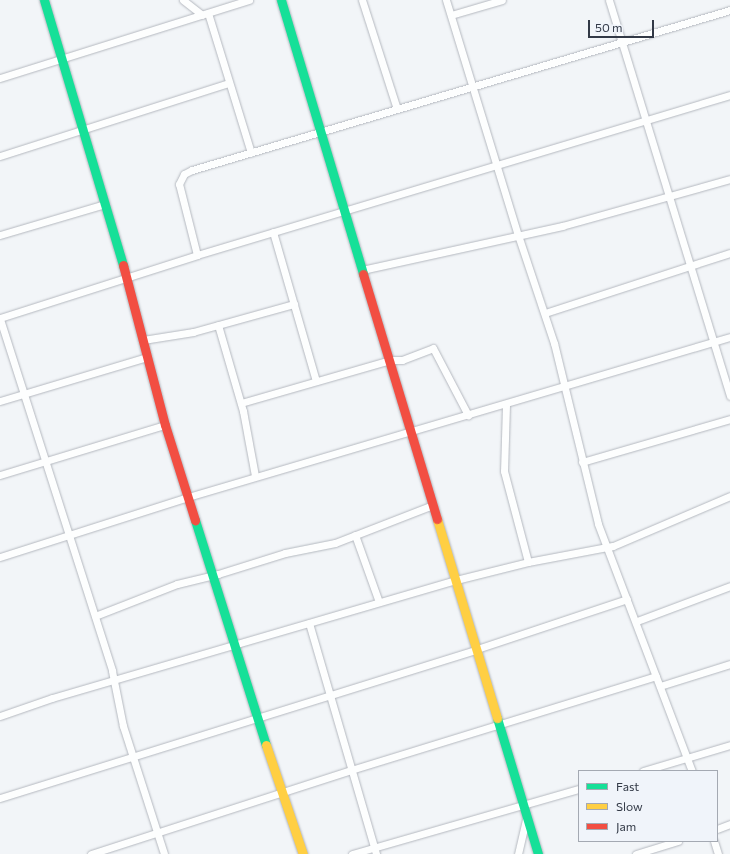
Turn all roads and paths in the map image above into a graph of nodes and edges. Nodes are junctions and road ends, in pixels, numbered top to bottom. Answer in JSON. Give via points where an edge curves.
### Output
{"nodes":[{"id":1,"x":44,"y":0,"type":"edge"},
{"id":2,"x":184,"y":0,"type":"edge"},
{"id":3,"x":249,"y":0,"type":"edge"},
{"id":4,"x":281,"y":0,"type":"edge"},
{"id":5,"x":362,"y":0,"type":"edge"},
{"id":6,"x":446,"y":0,"type":"edge"},
{"id":7,"x":502,"y":0,"type":"edge"},
{"id":8,"x":609,"y":0,"type":"edge"},
{"id":9,"x":730,"y":10,"type":"edge"},
{"id":10,"x":205,"y":14,"type":"junction"},
{"id":11,"x":451,"y":15,"type":"junction"},
{"id":12,"x":622,"y":42,"type":"junction"},
{"id":13,"x":62,"y":58,"type":"junction"},
{"id":14,"x":0,"y":78,"type":"edge"},
{"id":15,"x":230,"y":84,"type":"junction"},
{"id":16,"x":473,"y":87,"type":"junction"},
{"id":17,"x":730,"y":95,"type":"edge"},
{"id":18,"x":397,"y":109,"type":"junction"},
{"id":19,"x":646,"y":121,"type":"junction"},
{"id":20,"x":83,"y":130,"type":"junction"},
{"id":21,"x":321,"y":132,"type":"junction"},
{"id":22,"x":251,"y":153,"type":"junction"},
{"id":23,"x":0,"y":156,"type":"edge"},
{"id":24,"x":497,"y":165,"type":"junction"},
{"id":25,"x":730,"y":179,"type":"edge"},
{"id":26,"x":669,"y":198,"type":"junction"},
{"id":27,"x":104,"y":204,"type":"junction"},
{"id":28,"x":345,"y":210,"type":"junction"},
{"id":29,"x":273,"y":232,"type":"junction"},
{"id":30,"x":0,"y":235,"type":"edge"},
{"id":31,"x":518,"y":236,"type":"junction"},
{"id":32,"x":730,"y":253,"type":"edge"},
{"id":33,"x":197,"y":254,"type":"junction"},
{"id":34,"x":690,"y":266,"type":"junction"},
{"id":35,"x":362,"y":270,"type":"junction"},
{"id":36,"x":126,"y":277,"type":"junction"},
{"id":37,"x":294,"y":304,"type":"junction"},
{"id":38,"x":545,"y":313,"type":"junction"},
{"id":39,"x":0,"y":318,"type":"edge"},
{"id":40,"x":218,"y":325,"type":"junction"},
{"id":41,"x":730,"y":337,"type":"edge"},
{"id":42,"x":143,"y":340,"type":"junction"},
{"id":43,"x":713,"y":342,"type":"junction"},
{"id":44,"x":147,"y":357,"type":"junction"},
{"id":45,"x":390,"y":360,"type":"junction"},
{"id":46,"x":316,"y":381,"type":"junction"},
{"id":47,"x":565,"y":387,"type":"junction"},
{"id":48,"x":24,"y":394,"type":"junction"},
{"id":49,"x":730,"y":396,"type":"edge"},
{"id":50,"x":0,"y":401,"type":"edge"},
{"id":51,"x":241,"y":403,"type":"junction"},
{"id":52,"x":506,"y":405,"type":"junction"},
{"id":53,"x":468,"y":415,"type":"junction"},
{"id":54,"x":730,"y":419,"type":"edge"},
{"id":55,"x":165,"y":425,"type":"junction"},
{"id":56,"x":411,"y":432,"type":"junction"},
{"id":57,"x":46,"y":461,"type":"junction"},
{"id":58,"x":582,"y":462,"type":"junction"},
{"id":59,"x":0,"y":475,"type":"edge"},
{"id":60,"x":255,"y":476,"type":"junction"},
{"id":61,"x":730,"y":496,"type":"edge"},
{"id":62,"x":188,"y":497,"type":"junction"},
{"id":63,"x":433,"y":505,"type":"junction"},
{"id":64,"x":355,"y":535,"type":"junction"},
{"id":65,"x":69,"y":537,"type":"junction"},
{"id":66,"x":606,"y":548,"type":"junction"},
{"id":67,"x":0,"y":557,"type":"edge"},
{"id":68,"x":528,"y":562,"type":"junction"},
{"id":69,"x":213,"y":576,"type":"junction"},
{"id":70,"x":456,"y":580,"type":"junction"},
{"id":71,"x":730,"y":586,"type":"edge"},
{"id":72,"x":627,"y":599,"type":"junction"},
{"id":73,"x":379,"y":602,"type":"junction"},
{"id":74,"x":95,"y":616,"type":"junction"},
{"id":75,"x":637,"y":621,"type":"junction"},
{"id":76,"x":309,"y":623,"type":"junction"},
{"id":77,"x":235,"y":644,"type":"junction"},
{"id":78,"x":477,"y":649,"type":"junction"},
{"id":79,"x":730,"y":664,"type":"edge"},
{"id":80,"x":656,"y":676,"type":"junction"},
{"id":81,"x":115,"y":681,"type":"junction"},
{"id":82,"x":660,"y":686,"type":"junction"},
{"id":83,"x":330,"y":695,"type":"junction"},
{"id":84,"x":0,"y":716,"type":"edge"},
{"id":85,"x":258,"y":718,"type":"junction"},
{"id":86,"x":500,"y":725,"type":"junction"},
{"id":87,"x":730,"y":745,"type":"edge"},
{"id":88,"x":133,"y":755,"type":"junction"},
{"id":89,"x":687,"y":758,"type":"junction"},
{"id":90,"x":352,"y":770,"type":"junction"},
{"id":91,"x":646,"y":770,"type":"edge"},
{"id":92,"x":692,"y":770,"type":"edge"},
{"id":93,"x":578,"y":789,"type":"edge"},
{"id":94,"x":281,"y":793,"type":"junction"},
{"id":95,"x":0,"y":798,"type":"edge"},
{"id":96,"x":523,"y":805,"type":"junction"},
{"id":97,"x":527,"y":816,"type":"junction"},
{"id":98,"x":730,"y":824,"type":"edge"},
{"id":99,"x":718,"y":829,"type":"edge"},
{"id":100,"x":158,"y":833,"type":"junction"},
{"id":101,"x":675,"y":842,"type":"edge"},
{"id":102,"x":714,"y":842,"type":"edge"},
{"id":103,"x":375,"y":851,"type":"edge"},
{"id":104,"x":91,"y":854,"type":"edge"},
{"id":105,"x":164,"y":854,"type":"edge"},
{"id":106,"x":303,"y":854,"type":"edge"},
{"id":107,"x":352,"y":854,"type":"edge"},
{"id":108,"x":518,"y":854,"type":"edge"},
{"id":109,"x":538,"y":854,"type":"edge"},
{"id":110,"x":636,"y":854,"type":"edge"},
{"id":111,"x":718,"y":854,"type":"edge"}],
"edges":[{"from":1,"to":13,"type":"street"},
{"from":2,"to":10,"type":"street"},
{"from":3,"to":10,"type":"street"},
{"from":4,"to":21,"type":"street"},
{"from":5,"to":18,"type":"street"},
{"from":6,"to":11,"type":"street"},
{"from":7,"to":11,"type":"street"},
{"from":8,"to":12,"type":"street"},
{"from":9,"to":12,"type":"street"},
{"from":10,"to":13,"type":"street"},
{"from":10,"to":15,"type":"street"},
{"from":11,"to":16,"type":"street"},
{"from":12,"to":16,"type":"street"},
{"from":12,"to":19,"type":"street"},
{"from":13,"to":14,"type":"street"},
{"from":13,"to":20,"type":"street"},
{"from":15,"to":20,"type":"street"},
{"from":15,"to":22,"type":"street"},
{"from":16,"to":18,"type":"street"},
{"from":16,"to":24,"type":"street"},
{"from":17,"to":19,"type":"street"},
{"from":18,"to":21,"type":"street"},
{"from":19,"to":24,"type":"street"},
{"from":19,"to":26,"type":"street"},
{"from":20,"to":23,"type":"street"},
{"from":20,"to":27,"type":"street"},
{"from":21,"to":22,"type":"street"},
{"from":21,"to":28,"type":"street"},
{"from":22,"to":33,"type":"street","via":[[192,170],[180,180],[179,193]]},
{"from":24,"to":28,"type":"street"},
{"from":24,"to":31,"type":"street"},
{"from":25,"to":26,"type":"street"},
{"from":26,"to":31,"type":"street"},
{"from":26,"to":34,"type":"street"},
{"from":27,"to":30,"type":"street"},
{"from":27,"to":36,"type":"street"},
{"from":28,"to":29,"type":"street"},
{"from":28,"to":35,"type":"street"},
{"from":29,"to":33,"type":"street"},
{"from":29,"to":37,"type":"street"},
{"from":31,"to":35,"type":"street"},
{"from":31,"to":38,"type":"street"},
{"from":32,"to":34,"type":"street"},
{"from":33,"to":36,"type":"street"},
{"from":34,"to":38,"type":"street"},
{"from":34,"to":43,"type":"street"},
{"from":35,"to":45,"type":"street"},
{"from":36,"to":39,"type":"street"},
{"from":36,"to":42,"type":"street"},
{"from":37,"to":40,"type":"street"},
{"from":37,"to":46,"type":"street"},
{"from":38,"to":47,"type":"street"},
{"from":39,"to":48,"type":"street"},
{"from":40,"to":42,"type":"street"},
{"from":40,"to":51,"type":"street"},
{"from":41,"to":43,"type":"street"},
{"from":42,"to":44,"type":"street"},
{"from":43,"to":47,"type":"street"},
{"from":43,"to":49,"type":"street"},
{"from":44,"to":48,"type":"street"},
{"from":44,"to":55,"type":"street"},
{"from":45,"to":46,"type":"street"},
{"from":45,"to":53,"type":"street","via":[[402,360],[434,349]]},
{"from":45,"to":56,"type":"street"},
{"from":46,"to":51,"type":"street"},
{"from":47,"to":52,"type":"street"},
{"from":47,"to":58,"type":"street"},
{"from":48,"to":50,"type":"street"},
{"from":48,"to":57,"type":"street"},
{"from":51,"to":60,"type":"street"},
{"from":52,"to":53,"type":"street"},
{"from":52,"to":68,"type":"street","via":[[504,471]]},
{"from":53,"to":56,"type":"street"},
{"from":54,"to":58,"type":"street"},
{"from":55,"to":57,"type":"street"},
{"from":55,"to":62,"type":"street"},
{"from":56,"to":60,"type":"street"},
{"from":56,"to":63,"type":"street"},
{"from":57,"to":59,"type":"street"},
{"from":57,"to":65,"type":"street"},
{"from":58,"to":66,"type":"street"},
{"from":60,"to":62,"type":"street"},
{"from":61,"to":66,"type":"street"},
{"from":62,"to":65,"type":"street"},
{"from":62,"to":69,"type":"street"},
{"from":63,"to":64,"type":"street"},
{"from":63,"to":70,"type":"street"},
{"from":64,"to":69,"type":"street","via":[[335,543],[270,557]]},
{"from":64,"to":73,"type":"street"},
{"from":65,"to":67,"type":"street"},
{"from":65,"to":74,"type":"street"},
{"from":66,"to":68,"type":"street"},
{"from":66,"to":72,"type":"street"},
{"from":68,"to":70,"type":"street"},
{"from":69,"to":74,"type":"street","via":[[162,589]]},
{"from":69,"to":77,"type":"street"},
{"from":70,"to":73,"type":"street"},
{"from":70,"to":78,"type":"street"},
{"from":71,"to":75,"type":"street"},
{"from":72,"to":75,"type":"street"},
{"from":72,"to":78,"type":"street"},
{"from":73,"to":76,"type":"street"},
{"from":74,"to":81,"type":"street"},
{"from":75,"to":80,"type":"street"},
{"from":76,"to":77,"type":"street"},
{"from":76,"to":83,"type":"street"},
{"from":77,"to":81,"type":"street"},
{"from":77,"to":85,"type":"street"},
{"from":78,"to":83,"type":"street"},
{"from":78,"to":86,"type":"street"},
{"from":79,"to":82,"type":"street"},
{"from":80,"to":82,"type":"street"},
{"from":80,"to":86,"type":"street"},
{"from":81,"to":84,"type":"street"},
{"from":81,"to":88,"type":"street","via":[[120,714]]},
{"from":82,"to":89,"type":"street"},
{"from":83,"to":85,"type":"street"},
{"from":83,"to":90,"type":"street"},
{"from":85,"to":88,"type":"street"},
{"from":85,"to":94,"type":"street"},
{"from":86,"to":90,"type":"street"},
{"from":86,"to":96,"type":"street"},
{"from":87,"to":89,"type":"street"},
{"from":88,"to":95,"type":"street"},
{"from":88,"to":100,"type":"street"},
{"from":89,"to":91,"type":"street"},
{"from":89,"to":92,"type":"street"},
{"from":90,"to":94,"type":"street"},
{"from":90,"to":103,"type":"street"},
{"from":93,"to":96,"type":"street"},
{"from":94,"to":100,"type":"street"},
{"from":94,"to":106,"type":"street"},
{"from":96,"to":97,"type":"street"},
{"from":96,"to":103,"type":"street"},
{"from":97,"to":108,"type":"street"},
{"from":97,"to":109,"type":"street"},
{"from":98,"to":99,"type":"street"},
{"from":100,"to":104,"type":"street"},
{"from":100,"to":105,"type":"street"},
{"from":101,"to":110,"type":"street"},
{"from":102,"to":111,"type":"street"},
{"from":103,"to":107,"type":"street"}]}
